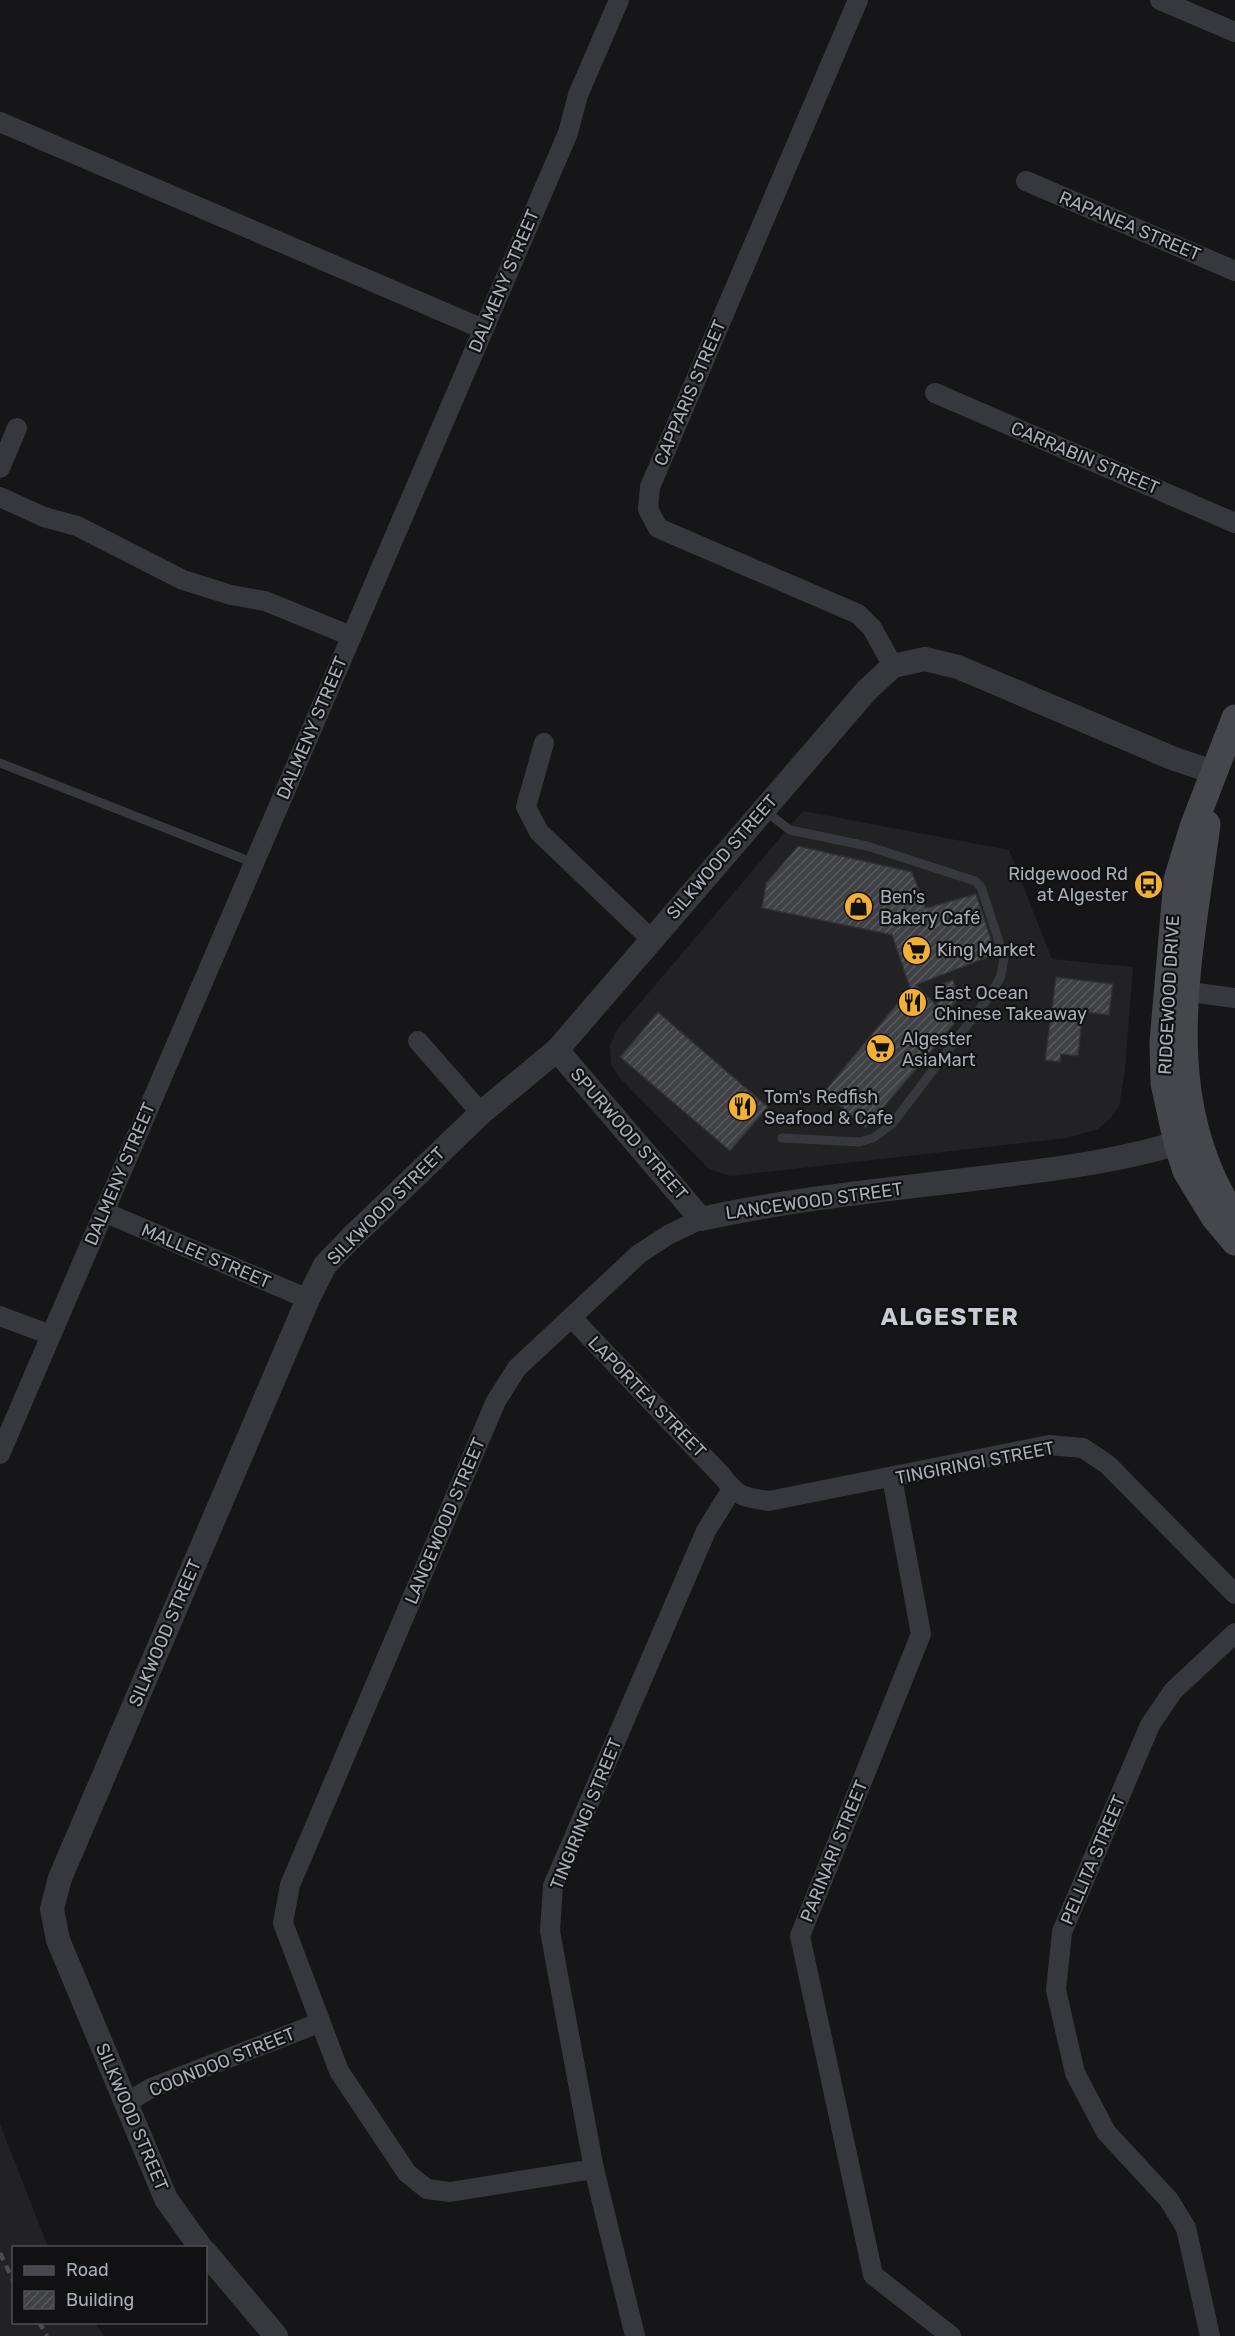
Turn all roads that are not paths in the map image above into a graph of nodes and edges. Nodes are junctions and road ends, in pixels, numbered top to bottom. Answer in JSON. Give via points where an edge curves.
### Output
{"nodes":[{"id":1,"x":619,"y":0,"type":"edge"},
{"id":2,"x":858,"y":0,"type":"edge"},
{"id":3,"x":1160,"y":0,"type":"edge"},
{"id":4,"x":1235,"y":32,"type":"edge"},
{"id":5,"x":0,"y":122,"type":"edge"},
{"id":6,"x":1026,"y":181,"type":"dead end"},
{"id":7,"x":1235,"y":271,"type":"edge"},
{"id":8,"x":483,"y":329,"type":"junction"},
{"id":9,"x":935,"y":393,"type":"dead end"},
{"id":10,"x":17,"y":428,"type":"dead end"},
{"id":11,"x":0,"y":468,"type":"edge"},
{"id":12,"x":0,"y":497,"type":"edge"},
{"id":13,"x":1235,"y":523,"type":"edge"},
{"id":14,"x":351,"y":636,"type":"junction"},
{"id":15,"x":892,"y":666,"type":"junction"},
{"id":16,"x":1235,"y":718,"type":"edge"},
{"id":17,"x":544,"y":743,"type":"dead end"},
{"id":18,"x":0,"y":763,"type":"edge"},
{"id":19,"x":1213,"y":772,"type":"junction"},
{"id":20,"x":762,"y":810,"type":"junction"},
{"id":21,"x":255,"y":863,"type":"junction"},
{"id":22,"x":651,"y":939,"type":"junction"},
{"id":23,"x":1176,"y":990,"type":"junction"},
{"id":24,"x":1235,"y":998,"type":"edge"},
{"id":25,"x":418,"y":1041,"type":"dead end"},
{"id":26,"x":557,"y":1050,"type":"junction"},
{"id":27,"x":482,"y":1113,"type":"junction"},
{"id":28,"x":782,"y":1138,"type":"dead end"},
{"id":29,"x":1187,"y":1140,"type":"junction"},
{"id":30,"x":104,"y":1212,"type":"junction"},
{"id":31,"x":701,"y":1219,"type":"junction"},
{"id":32,"x":1235,"y":1219,"type":"edge"},
{"id":33,"x":1235,"y":1242,"type":"edge"},
{"id":34,"x":308,"y":1299,"type":"junction"},
{"id":35,"x":0,"y":1316,"type":"edge"},
{"id":36,"x":572,"y":1318,"type":"junction"},
{"id":37,"x":51,"y":1335,"type":"junction"},
{"id":38,"x":0,"y":1454,"type":"edge"},
{"id":39,"x":892,"y":1478,"type":"junction"},
{"id":40,"x":727,"y":1482,"type":"junction"},
{"id":41,"x":1235,"y":1594,"type":"edge"},
{"id":42,"x":1235,"y":1633,"type":"edge"},
{"id":43,"x":319,"y":2023,"type":"junction"},
{"id":44,"x":126,"y":2103,"type":"junction"},
{"id":45,"x":594,"y":2169,"type":"junction"},
{"id":46,"x":200,"y":2246,"type":"edge"},
{"id":47,"x":207,"y":2254,"type":"edge"},
{"id":48,"x":276,"y":2336,"type":"edge"},
{"id":49,"x":635,"y":2336,"type":"edge"},
{"id":50,"x":951,"y":2336,"type":"edge"},
{"id":51,"x":1210,"y":2336,"type":"edge"}],
"edges":[{"from":1,"to":8,"type":"street","name":"DALMENY STREET"},
{"from":2,"to":15,"type":"street","name":"CAPPARIS STREET","via":[[650,487],[648,509],[658,528],[858,614],[872,628]]},
{"from":3,"to":4,"type":"street"},
{"from":5,"to":8,"type":"street"},
{"from":6,"to":7,"type":"street","name":"RAPANEA STREET"},
{"from":8,"to":14,"type":"street","name":"DALMENY STREET"},
{"from":9,"to":13,"type":"street","name":"CARRABIN STREET"},
{"from":10,"to":11,"type":"street"},
{"from":12,"to":14,"type":"street","via":[[44,517],[78,526],[183,580],[265,602]]},
{"from":14,"to":21,"type":"street","name":"DALMENY STREET"},
{"from":15,"to":19,"type":"street","via":[[925,659],[958,667]]},
{"from":15,"to":20,"type":"street","name":"SILKWOOD STREET"},
{"from":16,"to":19,"type":"main road","name":"RIDGEWOOD DRIVE"},
{"from":17,"to":22,"type":"street","via":[[526,807],[539,832]]},
{"from":18,"to":21,"type":"lane"},
{"from":19,"to":23,"type":"main road","name":"RIDGEWOOD DRIVE","via":[[1177,880]]},
{"from":20,"to":22,"type":"street","name":"SILKWOOD STREET"},
{"from":20,"to":28,"type":"lane","via":[[790,830],[867,846],[975,881],[981,887],[1004,957],[1001,976],[991,994],[892,1124],[873,1138],[859,1142]]},
{"from":21,"to":30,"type":"street","name":"DALMENY STREET"},
{"from":22,"to":26,"type":"street","name":"SILKWOOD STREET"},
{"from":23,"to":24,"type":"street"},
{"from":23,"to":29,"type":"main road","name":"RIDGEWOOD DRIVE","via":[[1163,1042],[1164,1083]]},
{"from":25,"to":27,"type":"street"},
{"from":26,"to":27,"type":"street","name":"SILKWOOD STREET"},
{"from":26,"to":31,"type":"street","name":"SPURWOOD STREET"},
{"from":27,"to":34,"type":"street","name":"SILKWOOD STREET","via":[[325,1265]]},
{"from":29,"to":31,"type":"street","name":"LANCEWOOD STREET","via":[[1138,1154],[1051,1170],[787,1203]]},
{"from":29,"to":32,"type":"main road","name":"RIDGEWOOD DRIVE"},
{"from":29,"to":33,"type":"main road","name":"RIDGEWOOD DRIVE","via":[[1186,1171]]},
{"from":30,"to":34,"type":"street","name":"MALLEE STREET"},
{"from":30,"to":37,"type":"street","name":"DALMENY STREET"},
{"from":31,"to":36,"type":"street","name":"LANCEWOOD STREET","via":[[639,1254]]},
{"from":34,"to":44,"type":"street","name":"SILKWOOD STREET","via":[[60,1878],[52,1909],[58,1940]]},
{"from":35,"to":37,"type":"street"},
{"from":36,"to":40,"type":"street","name":"LAPORTEA STREET"},
{"from":36,"to":43,"type":"street","name":"LANCEWOOD STREET","via":[[517,1368],[496,1401],[290,1885],[283,1923]]},
{"from":37,"to":38,"type":"street","name":"DALMENY STREET"},
{"from":39,"to":40,"type":"street","name":"TINGIRINGI STREET","via":[[769,1501],[743,1497]]},
{"from":39,"to":41,"type":"street","name":"TINGIRINGI STREET","via":[[1049,1445],[1083,1448],[1108,1465]]},
{"from":39,"to":50,"type":"street","name":"PARINARI STREET","via":[[921,1634],[800,1936],[873,2275]]},
{"from":40,"to":45,"type":"street","name":"TINGIRINGI STREET","via":[[553,1886],[550,1931]]},
{"from":42,"to":51,"type":"street","name":"PELLITA STREET","via":[[1173,1691],[1150,1725],[1062,1932],[1056,1990],[1075,2073],[1106,2132],[1169,2200],[1186,2228]]},
{"from":43,"to":44,"type":"street","name":"COONDOO STREET","via":[[151,2088]]},
{"from":43,"to":45,"type":"street","name":"LANCEWOOD STREET","via":[[339,2071],[356,2099],[407,2173],[427,2189],[450,2192]]},
{"from":44,"to":46,"type":"street","name":"SILKWOOD STREET","via":[[166,2199]]},
{"from":45,"to":49,"type":"street","name":"TINGIRINGI STREET"},
{"from":47,"to":48,"type":"street"}]}
